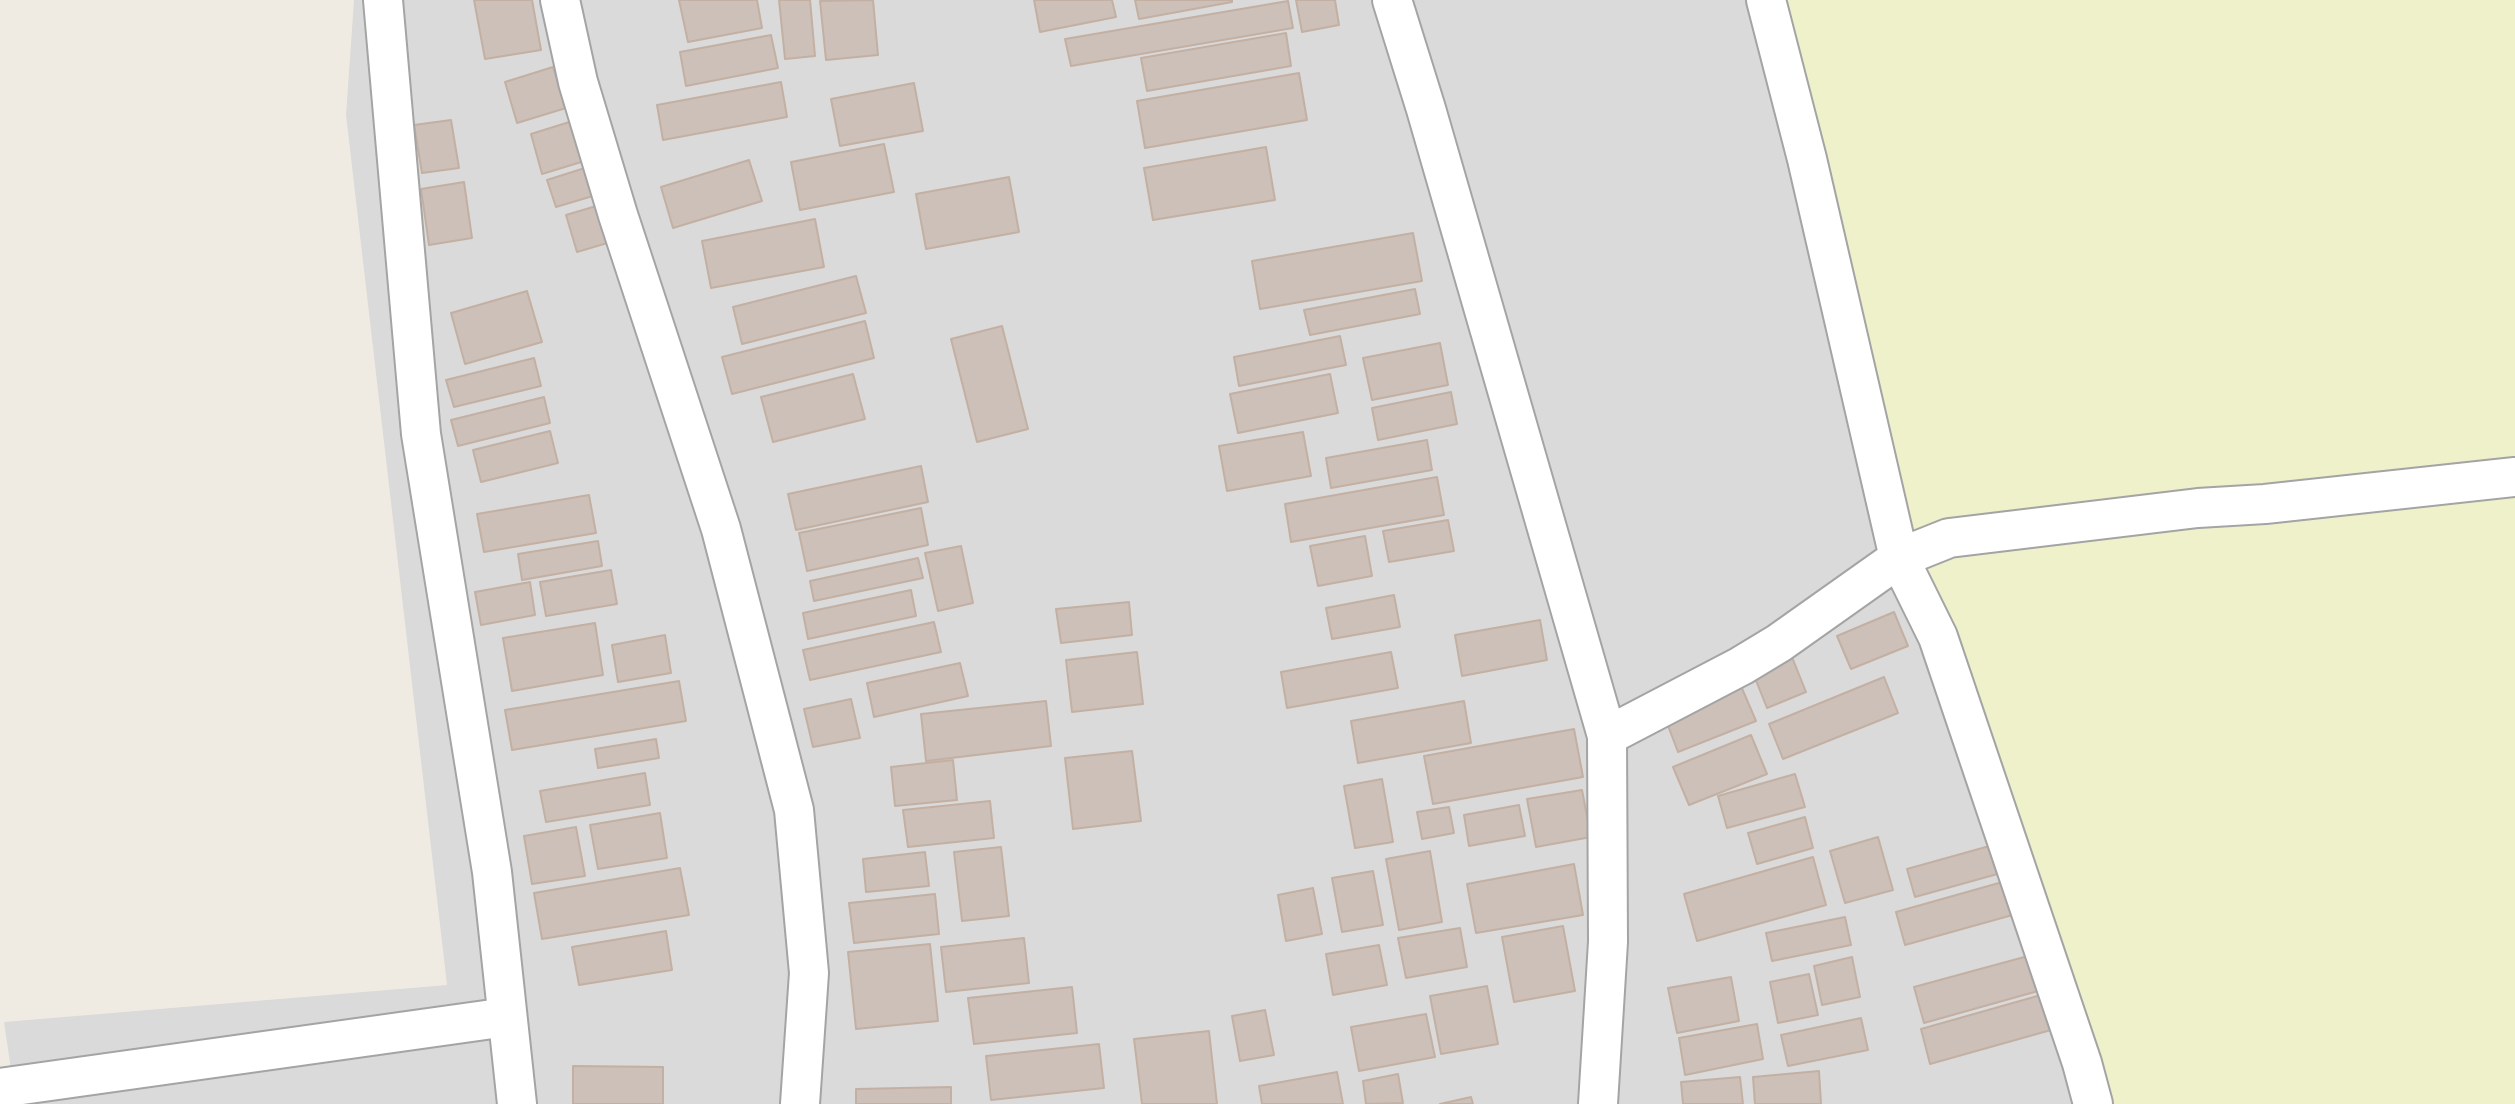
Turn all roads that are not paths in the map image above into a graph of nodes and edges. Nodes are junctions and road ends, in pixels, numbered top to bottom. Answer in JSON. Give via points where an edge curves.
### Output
{"nodes":[{"id":1,"x":383,"y":0,"type":"edge"},
{"id":2,"x":560,"y":0,"type":"edge"},
{"id":3,"x":1392,"y":0,"type":"edge"},
{"id":4,"x":1766,"y":0,"type":"edge"},
{"id":5,"x":2515,"y":477,"type":"edge"},
{"id":6,"x":1899,"y":558,"type":"junction"},
{"id":7,"x":1607,"y":736,"type":"junction"},
{"id":8,"x":507,"y":1017,"type":"junction"},
{"id":9,"x":0,"y":1088,"type":"edge"},
{"id":10,"x":517,"y":1104,"type":"edge"},
{"id":11,"x":800,"y":1104,"type":"edge"},
{"id":12,"x":1598,"y":1104,"type":"edge"},
{"id":13,"x":2093,"y":1104,"type":"edge"}],
"edges":[{"from":1,"to":8,"type":"street","via":[[421,434],[492,872]]},
{"from":2,"to":11,"type":"street","via":[[578,82],[618,215],[721,529],[794,810],[809,973]]},
{"from":3,"to":7,"type":"street"},
{"from":4,"to":6,"type":"street"},
{"from":5,"to":6,"type":"street","via":[[1985,533],[1949,538]]},
{"from":6,"to":7,"type":"street","via":[[1779,643]]},
{"from":6,"to":13,"type":"street","via":[[1938,637]]},
{"from":7,"to":12,"type":"street","via":[[1608,942]]},
{"from":8,"to":9,"type":"street"},
{"from":8,"to":10,"type":"street"}]}
